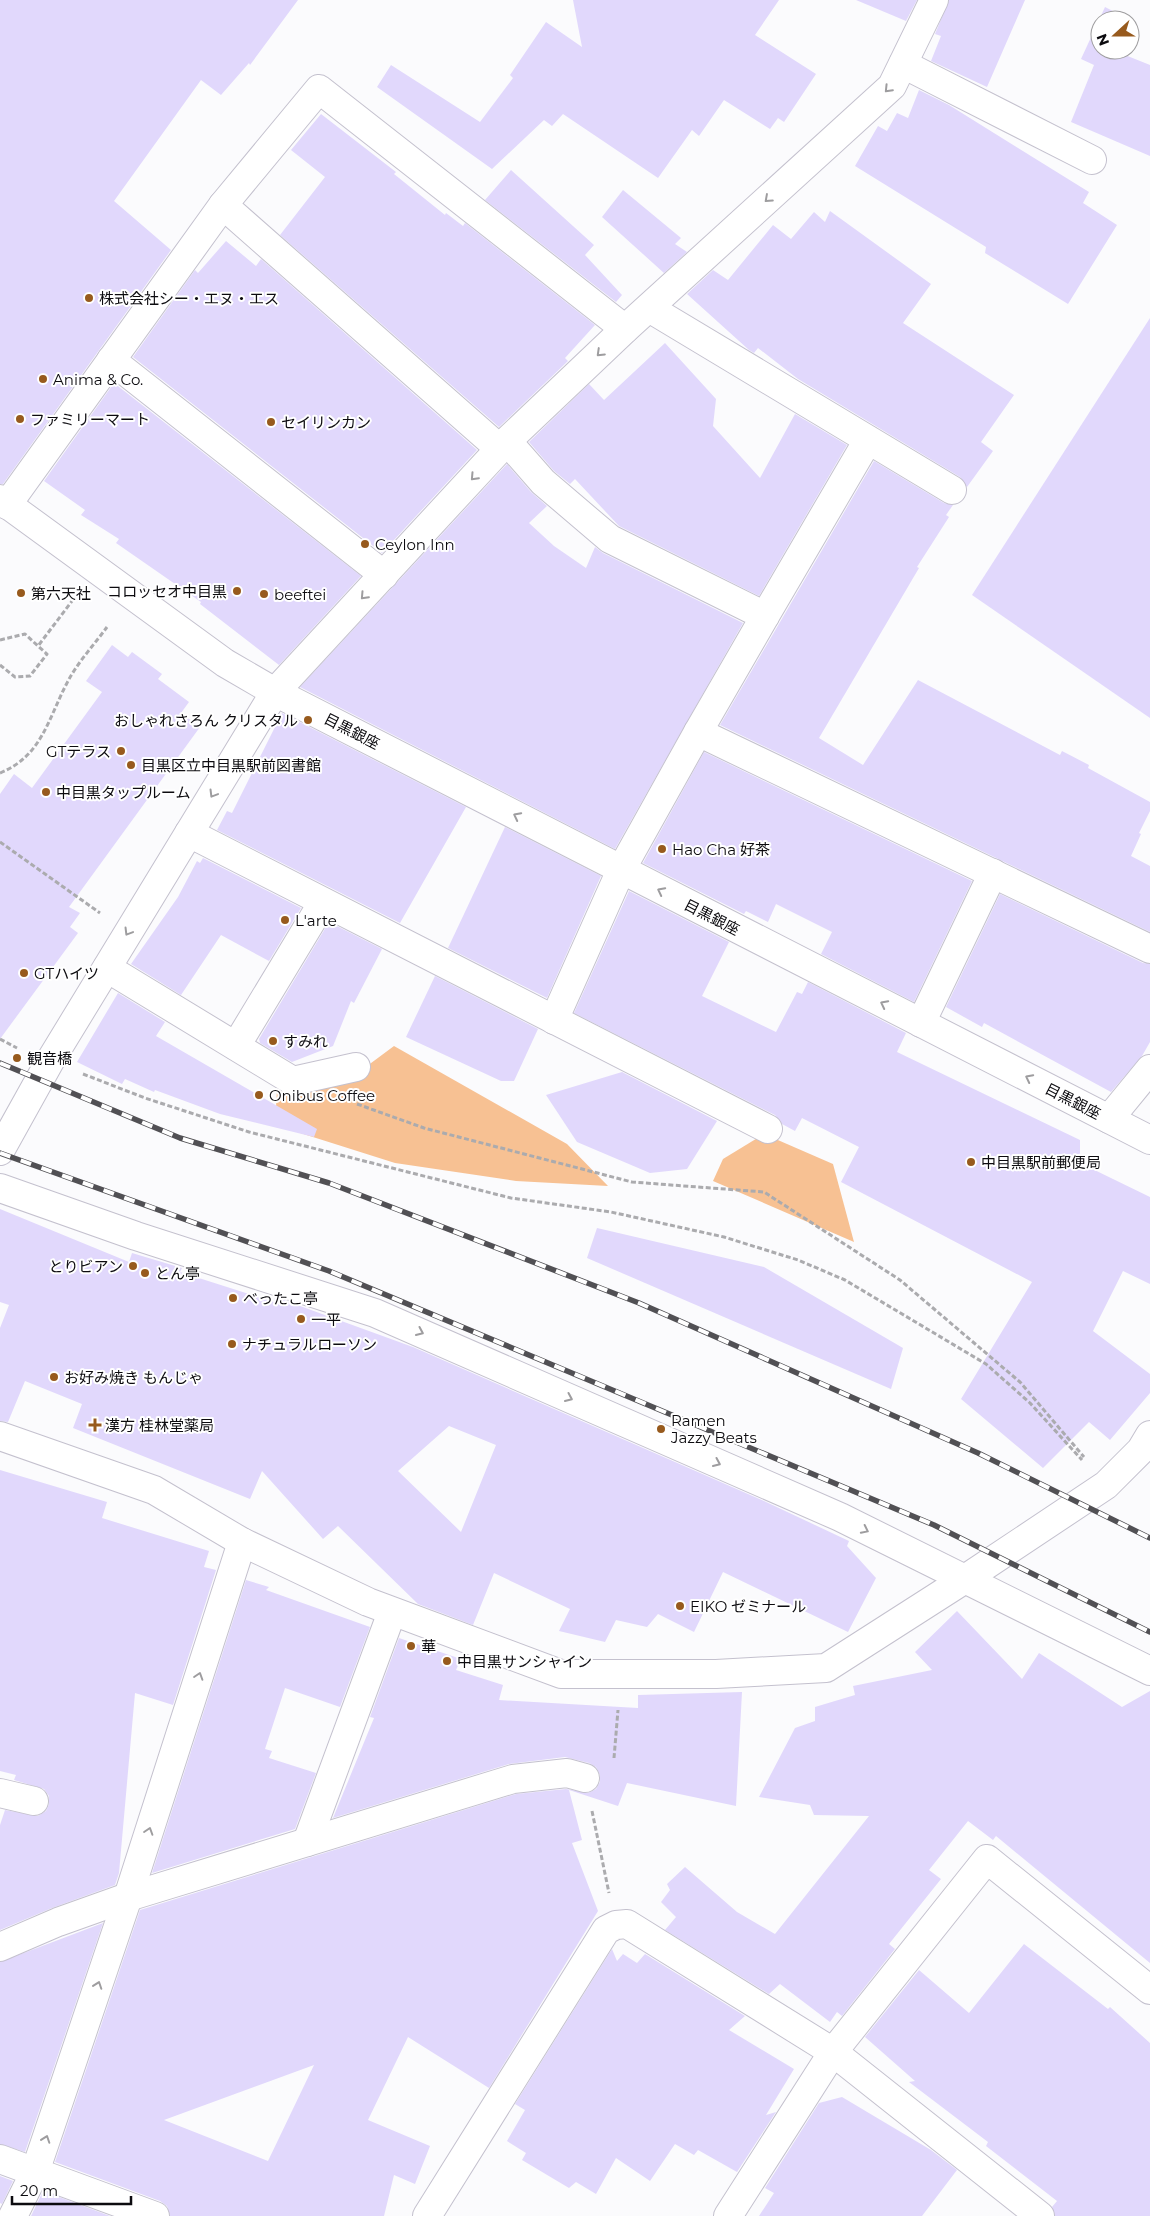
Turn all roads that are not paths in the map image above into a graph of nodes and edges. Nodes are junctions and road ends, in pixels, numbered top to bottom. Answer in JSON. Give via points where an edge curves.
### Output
{"nodes":[{"id":1,"x":934,"y":0,"type":"edge"},
{"id":2,"x":903,"y":64,"type":"junction"},
{"id":3,"x":1092,"y":160,"type":"dead end"},
{"id":4,"x":223,"y":205,"type":"junction"},
{"id":5,"x":649,"y":308,"type":"junction"},
{"id":6,"x":625,"y":329,"type":"junction"},
{"id":7,"x":111,"y":360,"type":"junction"},
{"id":8,"x":868,"y":440,"type":"junction"},
{"id":9,"x":504,"y":445,"type":"junction"},
{"id":10,"x":952,"y":490,"type":"dead end"},
{"id":11,"x":4,"y":502,"type":"edge"},
{"id":12,"x":384,"y":575,"type":"junction"},
{"id":13,"x":765,"y":616,"type":"junction"},
{"id":14,"x":275,"y":692,"type":"junction"},
{"id":15,"x":698,"y":732,"type":"junction"},
{"id":16,"x":189,"y":833,"type":"junction"},
{"id":17,"x":621,"y":870,"type":"junction"},
{"id":18,"x":993,"y":872,"type":"junction"},
{"id":19,"x":323,"y":902,"type":"junction"},
{"id":20,"x":1150,"y":949,"type":"edge"},
{"id":21,"x":107,"y":968,"type":"junction"},
{"id":22,"x":554,"y":1020,"type":"junction"},
{"id":23,"x":922,"y":1023,"type":"junction"},
{"id":24,"x":236,"y":1046,"type":"junction"},
{"id":25,"x":356,"y":1067,"type":"dead end"},
{"id":26,"x":1150,"y":1069,"type":"edge"},
{"id":27,"x":1109,"y":1119,"type":"junction"},
{"id":28,"x":768,"y":1129,"type":"dead end"},
{"id":29,"x":1150,"y":1140,"type":"edge"},
{"id":30,"x":0,"y":1151,"type":"edge"},
{"id":31,"x":0,"y":1188,"type":"edge"},
{"id":32,"x":1150,"y":1435,"type":"edge"},
{"id":33,"x":0,"y":1436,"type":"edge"},
{"id":34,"x":242,"y":1542,"type":"junction"},
{"id":35,"x":965,"y":1579,"type":"junction"},
{"id":36,"x":392,"y":1612,"type":"junction"},
{"id":37,"x":1150,"y":1671,"type":"edge"},
{"id":38,"x":586,"y":1778,"type":"dead end"},
{"id":39,"x":0,"y":1793,"type":"edge"},
{"id":40,"x":34,"y":1801,"type":"dead end"},
{"id":41,"x":307,"y":1842,"type":"junction"},
{"id":42,"x":128,"y":1897,"type":"junction"},
{"id":43,"x":0,"y":1947,"type":"edge"},
{"id":44,"x":1150,"y":1990,"type":"edge"},
{"id":45,"x":833,"y":2052,"type":"junction"},
{"id":46,"x":0,"y":2159,"type":"edge"},
{"id":47,"x":35,"y":2172,"type":"junction"},
{"id":48,"x":14,"y":2216,"type":"edge"},
{"id":49,"x":155,"y":2216,"type":"edge"},
{"id":50,"x":427,"y":2216,"type":"edge"},
{"id":51,"x":728,"y":2216,"type":"edge"},
{"id":52,"x":1040,"y":2216,"type":"edge"}],
"edges":[{"from":1,"to":2,"type":"street"},
{"from":2,"to":3,"type":"street"},
{"from":2,"to":5,"type":"street","one_way":true,"via":[[892,86]]},
{"from":4,"to":6,"type":"street","via":[[319,89]]},
{"from":4,"to":7,"type":"street"},
{"from":4,"to":9,"type":"street"},
{"from":5,"to":6,"type":"street"},
{"from":5,"to":8,"type":"street"},
{"from":6,"to":9,"type":"street","one_way":true},
{"from":7,"to":11,"type":"street"},
{"from":7,"to":12,"type":"street"},
{"from":8,"to":10,"type":"street"},
{"from":8,"to":13,"type":"street"},
{"from":9,"to":12,"type":"street","one_way":true},
{"from":9,"to":13,"type":"street","via":[[610,539]]},
{"from":11,"to":14,"type":"street","name":"目黒銀座","via":[[225,663]]},
{"from":12,"to":14,"type":"street","one_way":true},
{"from":13,"to":15,"type":"street"},
{"from":14,"to":16,"type":"street","one_way":true},
{"from":17,"to":14,"type":"street","name":"目黒銀座","one_way":true},
{"from":15,"to":17,"type":"street"},
{"from":15,"to":18,"type":"street"},
{"from":16,"to":19,"type":"street"},
{"from":16,"to":21,"type":"street","one_way":true},
{"from":17,"to":22,"type":"street"},
{"from":23,"to":17,"type":"street","name":"目黒銀座","one_way":true},
{"from":18,"to":20,"type":"street"},
{"from":18,"to":23,"type":"street"},
{"from":19,"to":22,"type":"street"},
{"from":19,"to":24,"type":"street"},
{"from":21,"to":24,"type":"street"},
{"from":21,"to":30,"type":"street"},
{"from":22,"to":28,"type":"street"},
{"from":27,"to":23,"type":"street","name":"目黒銀座","one_way":true},
{"from":24,"to":25,"type":"street","via":[[293,1081]]},
{"from":26,"to":27,"type":"street"},
{"from":27,"to":29,"type":"street","name":"目黒銀座"},
{"from":31,"to":35,"type":"street","one_way":true,"via":[[136,1236],[375,1312],[840,1517]]},
{"from":32,"to":35,"type":"street","via":[[1141,1450],[1106,1484]]},
{"from":33,"to":34,"type":"street","via":[[154,1490]]},
{"from":34,"to":36,"type":"street"},
{"from":42,"to":34,"type":"street","one_way":true},
{"from":35,"to":36,"type":"street","via":[[826,1668],[716,1674],[561,1674]]},
{"from":35,"to":37,"type":"street"},
{"from":36,"to":41,"type":"street"},
{"from":38,"to":41,"type":"street","via":[[567,1773],[513,1779]]},
{"from":39,"to":40,"type":"street"},
{"from":41,"to":42,"type":"street"},
{"from":42,"to":43,"type":"street"},
{"from":47,"to":42,"type":"street","one_way":true},
{"from":44,"to":45,"type":"street","via":[[987,1859]]},
{"from":45,"to":50,"type":"street","via":[[627,1924],[616,1925],[606,1930]]},
{"from":45,"to":51,"type":"street"},
{"from":45,"to":52,"type":"street"},
{"from":46,"to":47,"type":"street"},
{"from":47,"to":48,"type":"street"},
{"from":47,"to":49,"type":"street"}]}
